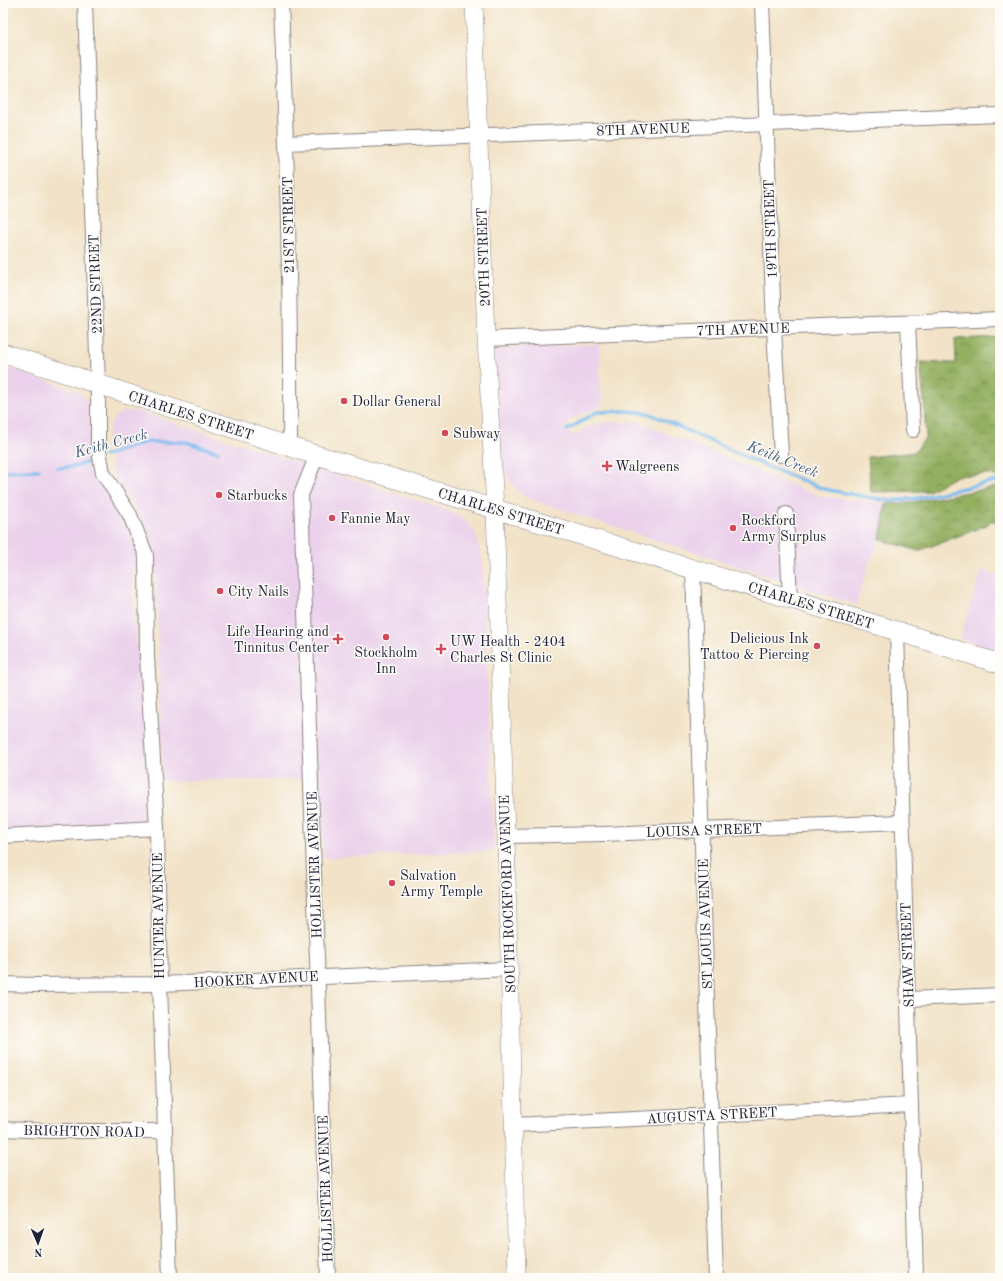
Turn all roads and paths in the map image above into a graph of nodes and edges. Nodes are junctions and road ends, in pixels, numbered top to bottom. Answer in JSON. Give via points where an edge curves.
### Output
{"nodes":[{"id":1,"x":85,"y":3,"type":"edge"},
{"id":2,"x":281,"y":3,"type":"edge"},
{"id":3,"x":474,"y":3,"type":"edge"},
{"id":4,"x":762,"y":3,"type":"edge"},
{"id":5,"x":1000,"y":115,"type":"edge"},
{"id":6,"x":766,"y":124,"type":"junction"},
{"id":7,"x":478,"y":135,"type":"junction"},
{"id":8,"x":286,"y":143,"type":"junction"},
{"id":9,"x":1000,"y":319,"type":"edge"},
{"id":10,"x":908,"y":323,"type":"junction"},
{"id":11,"x":774,"y":328,"type":"junction"},
{"id":12,"x":486,"y":339,"type":"junction"},
{"id":13,"x":3,"y":353,"type":"edge"},
{"id":14,"x":98,"y":385,"type":"junction"},
{"id":15,"x":913,"y":430,"type":"dead end"},
{"id":16,"x":290,"y":446,"type":"junction"},
{"id":17,"x":317,"y":455,"type":"junction"},
{"id":18,"x":781,"y":455,"type":"dead end"},
{"id":19,"x":495,"y":510,"type":"junction"},
{"id":20,"x":786,"y":514,"type":"dead end"},
{"id":21,"x":146,"y":554,"type":"joint"},
{"id":22,"x":693,"y":569,"type":"junction"},
{"id":23,"x":790,"y":599,"type":"junction"},
{"id":24,"x":897,"y":631,"type":"junction"},
{"id":25,"x":1000,"y":664,"type":"edge"},
{"id":26,"x":902,"y":822,"type":"junction"},
{"id":27,"x":156,"y":828,"type":"junction"},
{"id":28,"x":703,"y":829,"type":"junction"},
{"id":29,"x":3,"y":836,"type":"edge"},
{"id":30,"x":506,"y":836,"type":"junction"},
{"id":31,"x":509,"y":968,"type":"junction"},
{"id":32,"x":318,"y":976,"type":"junction"},
{"id":33,"x":3,"y":984,"type":"edge"},
{"id":34,"x":160,"y":984,"type":"junction"},
{"id":35,"x":1000,"y":995,"type":"edge"},
{"id":36,"x":909,"y":1000,"type":"junction"},
{"id":37,"x":911,"y":1105,"type":"junction"},
{"id":38,"x":710,"y":1115,"type":"junction"},
{"id":39,"x":514,"y":1125,"type":"junction"},
{"id":40,"x":3,"y":1129,"type":"edge"},
{"id":41,"x":165,"y":1131,"type":"junction"},
{"id":42,"x":170,"y":1278,"type":"edge"},
{"id":43,"x":328,"y":1278,"type":"edge"},
{"id":44,"x":518,"y":1278,"type":"edge"},
{"id":45,"x":716,"y":1278,"type":"edge"},
{"id":46,"x":916,"y":1278,"type":"edge"}],
"edges":[{"from":1,"to":14,"type":"street","name":"22ND STREET"},
{"from":2,"to":8,"type":"street","name":"21ST STREET"},
{"from":3,"to":7,"type":"street","name":"20TH STREET"},
{"from":4,"to":6,"type":"street","name":"19TH STREET"},
{"from":5,"to":6,"type":"street","name":"8TH AVENUE"},
{"from":6,"to":7,"type":"street","name":"8TH AVENUE"},
{"from":6,"to":11,"type":"street","name":"19TH STREET"},
{"from":7,"to":8,"type":"street","name":"8TH AVENUE"},
{"from":7,"to":12,"type":"street","name":"20TH STREET"},
{"from":8,"to":16,"type":"street","name":"21ST STREET","via":[[291,347]]},
{"from":9,"to":10,"type":"street","name":"7TH AVENUE"},
{"from":10,"to":11,"type":"street","name":"7TH AVENUE"},
{"from":10,"to":15,"type":"street"},
{"from":11,"to":12,"type":"street","name":"7TH AVENUE"},
{"from":11,"to":18,"type":"street","name":"19TH STREET"},
{"from":12,"to":19,"type":"street","name":"20TH STREET"},
{"from":13,"to":14,"type":"main road","name":"CHARLES STREET"},
{"from":14,"to":16,"type":"main road","name":"CHARLES STREET"},
{"from":14,"to":21,"type":"street","name":"22ND STREET","via":[[98,445],[103,473],[130,515]]},
{"from":16,"to":17,"type":"main road","name":"CHARLES STREET"},
{"from":17,"to":19,"type":"main road","name":"CHARLES STREET"},
{"from":17,"to":32,"type":"street","name":"HOLLISTER AVENUE","via":[[301,495]]},
{"from":19,"to":22,"type":"main road","name":"CHARLES STREET"},
{"from":19,"to":30,"type":"street","name":"SOUTH ROCKFORD AVENUE"},
{"from":20,"to":23,"type":"street"},
{"from":21,"to":27,"type":"street","name":"HUNTER AVENUE","via":[[147,656]]},
{"from":22,"to":23,"type":"main road","name":"CHARLES STREET"},
{"from":22,"to":28,"type":"street","name":"ST LOUIS AVENUE"},
{"from":23,"to":24,"type":"main road","name":"CHARLES STREET"},
{"from":24,"to":25,"type":"main road","name":"CHARLES STREET"},
{"from":24,"to":26,"type":"street","name":"SHAW STREET"},
{"from":26,"to":28,"type":"street","name":"LOUISA STREET"},
{"from":26,"to":36,"type":"street","name":"SHAW STREET"},
{"from":27,"to":29,"type":"street"},
{"from":27,"to":34,"type":"street","name":"HUNTER AVENUE"},
{"from":28,"to":30,"type":"street","name":"LOUISA STREET"},
{"from":28,"to":38,"type":"street","name":"ST LOUIS AVENUE"},
{"from":30,"to":31,"type":"street","name":"SOUTH ROCKFORD AVENUE"},
{"from":31,"to":32,"type":"street","name":"HOOKER AVENUE"},
{"from":31,"to":39,"type":"street","name":"SOUTH ROCKFORD AVENUE"},
{"from":32,"to":34,"type":"street","name":"HOOKER AVENUE"},
{"from":32,"to":43,"type":"street","name":"HOLLISTER AVENUE"},
{"from":33,"to":34,"type":"street","name":"HOOKER AVENUE"},
{"from":34,"to":41,"type":"street","name":"HUNTER AVENUE"},
{"from":35,"to":36,"type":"street"},
{"from":36,"to":37,"type":"street","name":"SHAW STREET"},
{"from":37,"to":38,"type":"street","name":"AUGUSTA STREET"},
{"from":37,"to":46,"type":"street","name":"SHAW STREET"},
{"from":38,"to":39,"type":"street","name":"AUGUSTA STREET"},
{"from":38,"to":45,"type":"street","name":"ST LOUIS AVENUE"},
{"from":39,"to":44,"type":"street","name":"SOUTH ROCKFORD AVENUE"},
{"from":40,"to":41,"type":"street","name":"BRIGHTON ROAD","via":[[50,1132]]},
{"from":41,"to":42,"type":"street","name":"HUNTER AVENUE"}]}
